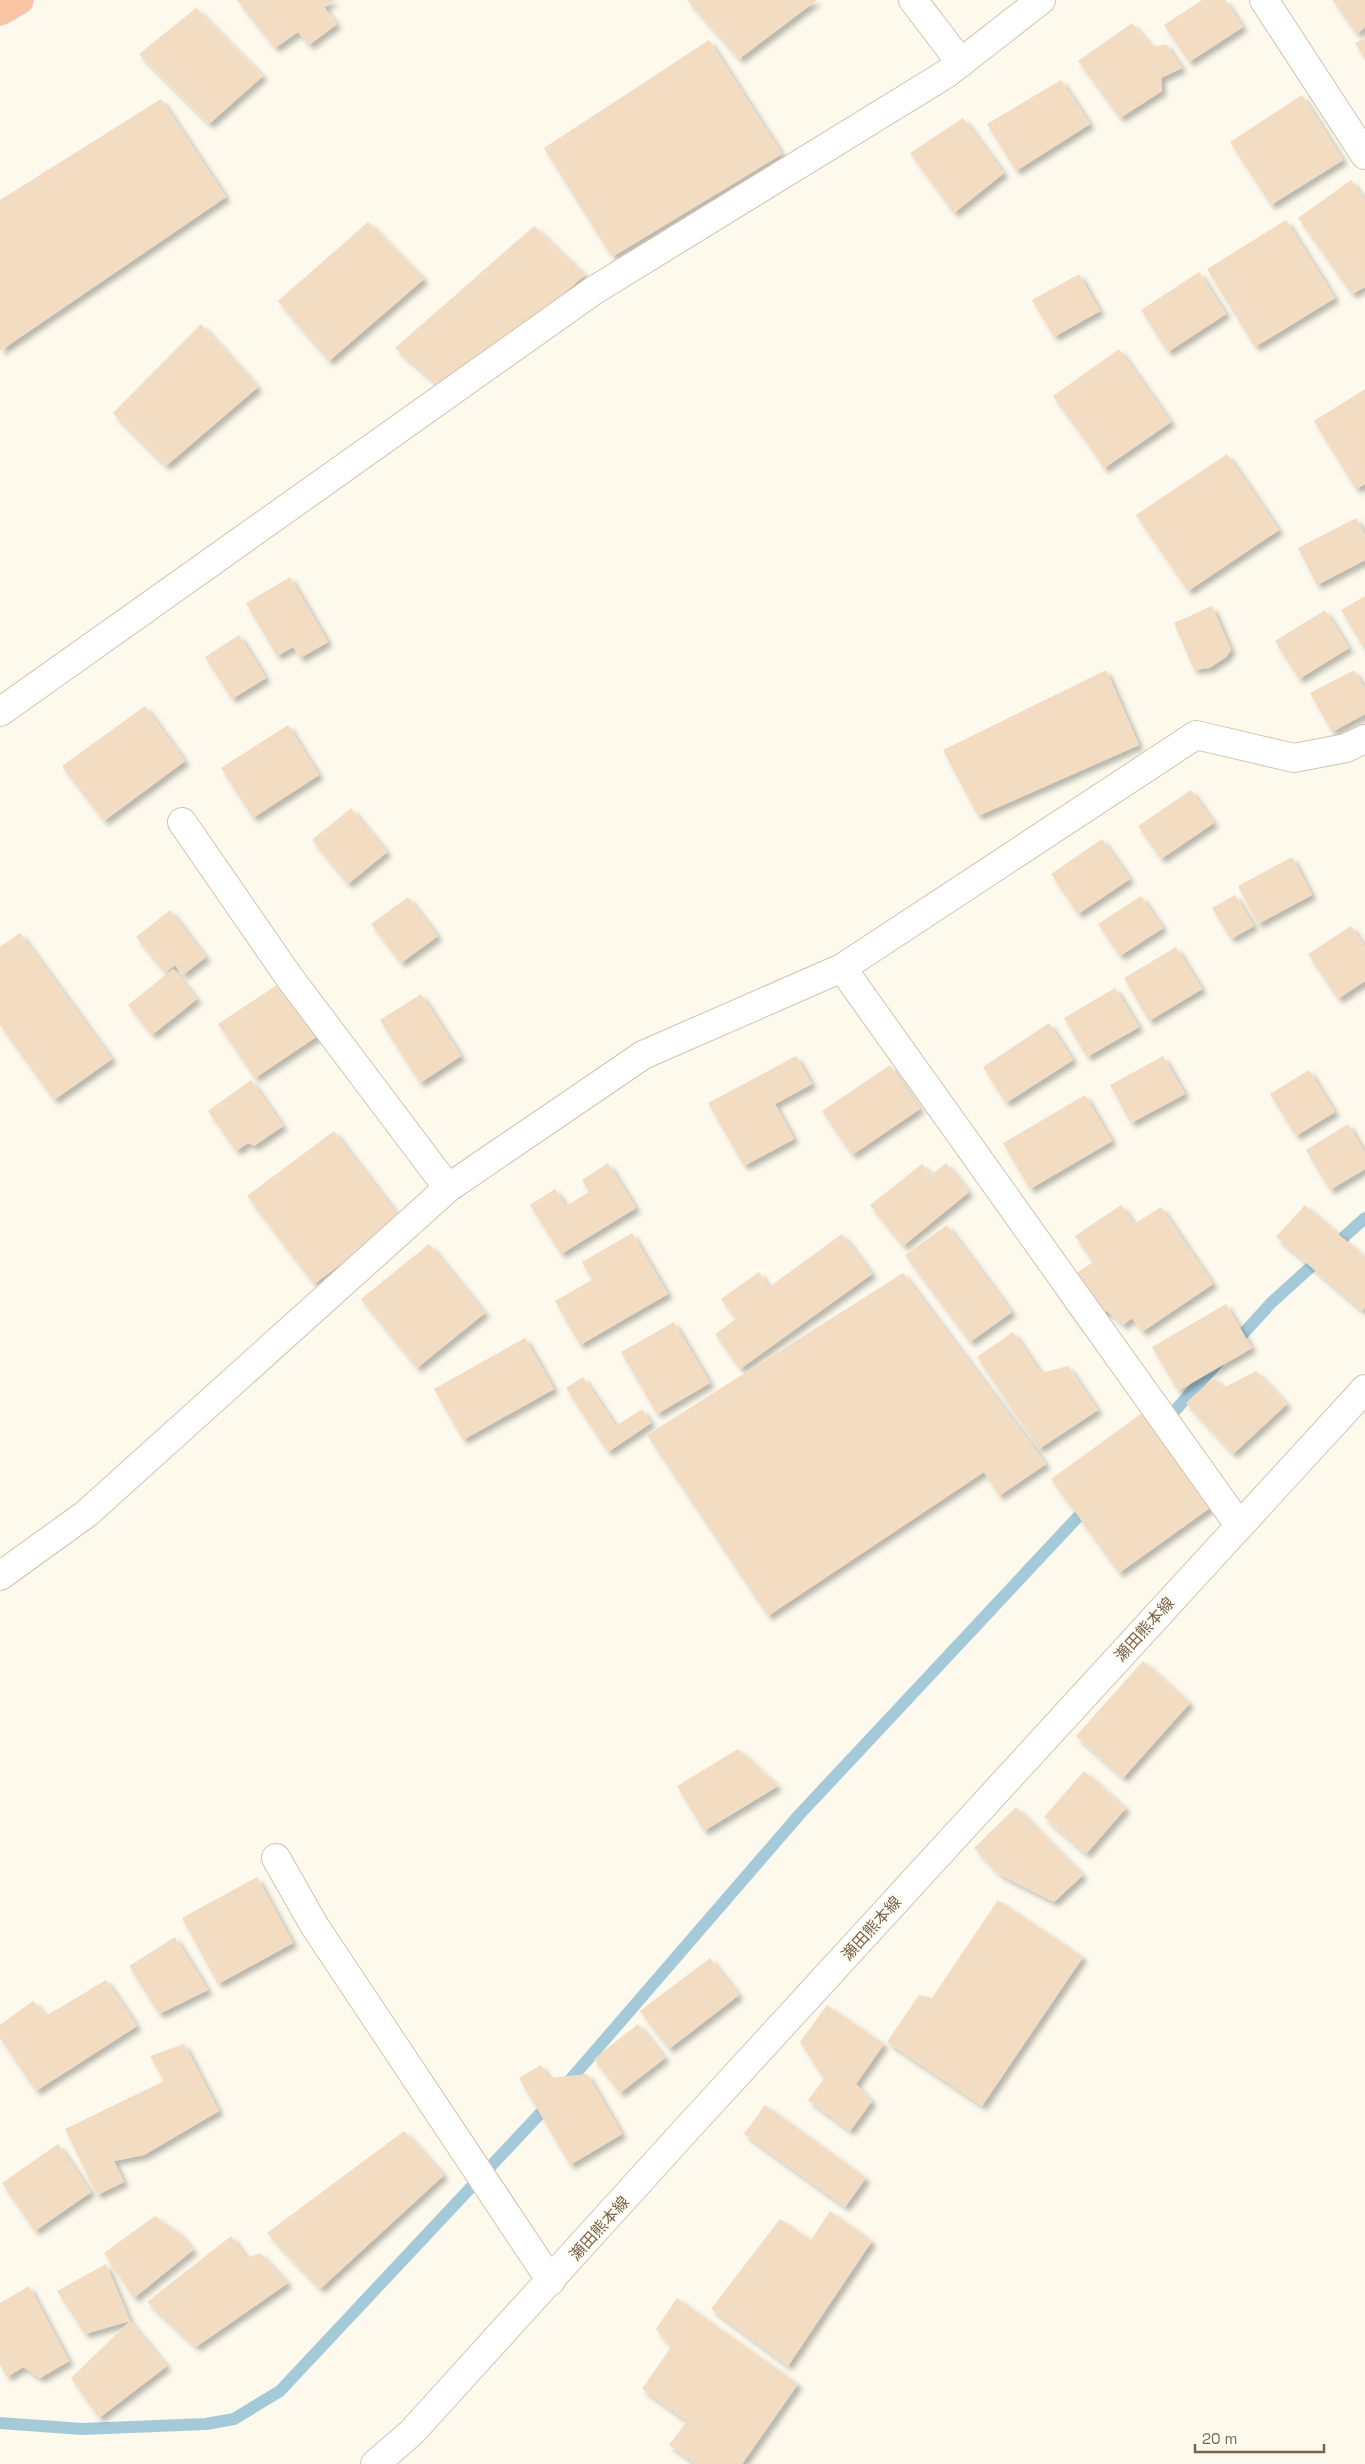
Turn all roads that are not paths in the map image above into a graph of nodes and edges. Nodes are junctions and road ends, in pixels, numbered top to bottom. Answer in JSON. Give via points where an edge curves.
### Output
{"nodes":[{"id":1,"x":19,"y":0,"type":"edge"},
{"id":2,"x":913,"y":0,"type":"edge"},
{"id":3,"x":1042,"y":0,"type":"edge"},
{"id":4,"x":1264,"y":0,"type":"edge"},
{"id":5,"x":0,"y":11,"type":"edge"},
{"id":6,"x":961,"y":63,"type":"junction"},
{"id":7,"x":1365,"y":155,"type":"edge"},
{"id":8,"x":0,"y":712,"type":"edge"},
{"id":9,"x":1365,"y":739,"type":"edge"},
{"id":10,"x":182,"y":822,"type":"dead end"},
{"id":11,"x":842,"y":968,"type":"junction"},
{"id":12,"x":448,"y":1188,"type":"junction"},
{"id":13,"x":1365,"y":1389,"type":"edge"},
{"id":14,"x":1239,"y":1525,"type":"junction"},
{"id":15,"x":0,"y":1576,"type":"edge"},
{"id":16,"x":276,"y":1858,"type":"dead end"},
{"id":17,"x":551,"y":2282,"type":"junction"},
{"id":18,"x":375,"y":2464,"type":"edge"}],
"edges":[{"from":1,"to":5,"type":"highway"},
{"from":2,"to":6,"type":"street"},
{"from":3,"to":6,"type":"street"},
{"from":4,"to":7,"type":"street"},
{"from":6,"to":8,"type":"street","via":[[593,291]]},
{"from":9,"to":11,"type":"street","via":[[1346,748],[1294,758],[1196,735]]},
{"from":10,"to":12,"type":"street","via":[[289,977]]},
{"from":11,"to":12,"type":"street","via":[[643,1055]]},
{"from":11,"to":14,"type":"street"},
{"from":12,"to":15,"type":"street","via":[[86,1514]]},
{"from":13,"to":14,"type":"street","name":"瀬田熊本線"},
{"from":14,"to":17,"type":"street","name":"瀬田熊本線"},
{"from":16,"to":17,"type":"street","via":[[314,1925]]},
{"from":17,"to":18,"type":"street","name":"瀬田熊本線","via":[[412,2432]]}]}
